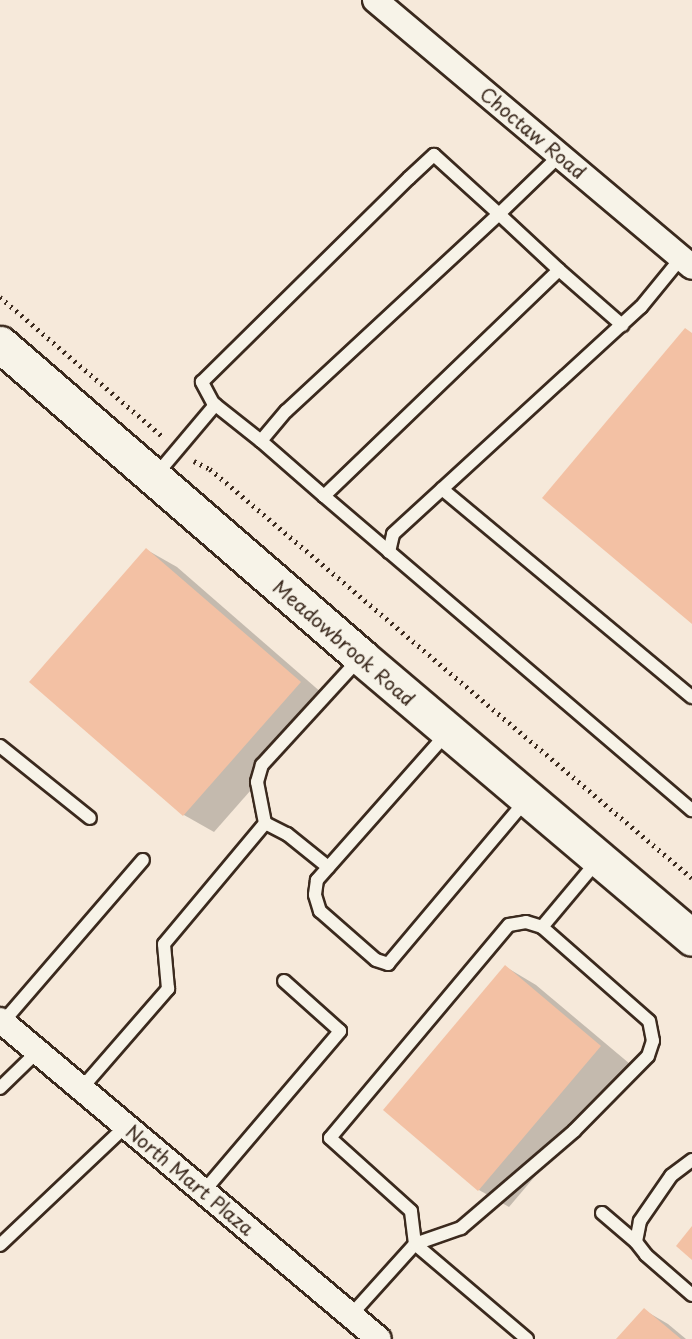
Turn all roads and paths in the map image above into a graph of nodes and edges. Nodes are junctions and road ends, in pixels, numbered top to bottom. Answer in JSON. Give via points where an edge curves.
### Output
{"nodes":[{"id":1,"x":375,"y":0,"type":"edge"},
{"id":2,"x":560,"y":155,"type":"junction"},
{"id":3,"x":499,"y":214,"type":"junction"},
{"id":4,"x":687,"y":262,"type":"edge"},
{"id":5,"x":559,"y":270,"type":"junction"},
{"id":6,"x":0,"y":297,"type":"edge"},
{"id":7,"x":622,"y":325,"type":"junction"},
{"id":8,"x":0,"y":344,"type":"edge"},
{"id":9,"x":215,"y":405,"type":"junction"},
{"id":10,"x":160,"y":434,"type":"dead end"},
{"id":11,"x":261,"y":441,"type":"junction"},
{"id":12,"x":195,"y":462,"type":"dead end"},
{"id":13,"x":153,"y":478,"type":"junction"},
{"id":14,"x":442,"y":489,"type":"junction"},
{"id":15,"x":324,"y":496,"type":"junction"},
{"id":16,"x":389,"y":552,"type":"junction"},
{"id":17,"x":361,"y":657,"type":"junction"},
{"id":18,"x":692,"y":696,"type":"edge"},
{"id":19,"x":448,"y":732,"type":"junction"},
{"id":20,"x":0,"y":746,"type":"edge"},
{"id":21,"x":527,"y":798,"type":"junction"},
{"id":22,"x":692,"y":810,"type":"edge"},
{"id":23,"x":90,"y":818,"type":"dead end"},
{"id":24,"x":265,"y":823,"type":"junction"},
{"id":25,"x":599,"y":859,"type":"junction"},
{"id":26,"x":143,"y":860,"type":"dead end"},
{"id":27,"x":328,"y":867,"type":"junction"},
{"id":28,"x":692,"y":878,"type":"edge"},
{"id":29,"x":542,"y":927,"type":"junction"},
{"id":30,"x":692,"y":938,"type":"edge"},
{"id":31,"x":284,"y":981,"type":"dead end"},
{"id":32,"x":1,"y":1021,"type":"edge"},
{"id":33,"x":37,"y":1052,"type":"junction"},
{"id":34,"x":0,"y":1088,"type":"edge"},
{"id":35,"x":81,"y":1088,"type":"junction"},
{"id":36,"x":126,"y":1126,"type":"junction"},
{"id":37,"x":692,"y":1160,"type":"edge"},
{"id":38,"x":204,"y":1191,"type":"junction"},
{"id":39,"x":602,"y":1213,"type":"dead end"},
{"id":40,"x":636,"y":1242,"type":"junction"},
{"id":41,"x":415,"y":1244,"type":"junction"},
{"id":42,"x":0,"y":1245,"type":"edge"},
{"id":43,"x":692,"y":1296,"type":"edge"},
{"id":44,"x":351,"y":1315,"type":"junction"},
{"id":45,"x":379,"y":1339,"type":"edge"},
{"id":46,"x":527,"y":1339,"type":"edge"}],
"edges":[{"from":1,"to":2,"type":"street","name":"Choctaw Road"},
{"from":2,"to":3,"type":"lane"},
{"from":2,"to":4,"type":"street","name":"Choctaw Road"},
{"from":3,"to":5,"type":"lane"},
{"from":3,"to":9,"type":"lane","via":[[435,156],[202,382]]},
{"from":3,"to":11,"type":"lane","via":[[286,411]]},
{"from":4,"to":7,"type":"lane"},
{"from":5,"to":7,"type":"lane"},
{"from":5,"to":15,"type":"lane"},
{"from":6,"to":10,"type":"path"},
{"from":7,"to":14,"type":"lane"},
{"from":8,"to":13,"type":"street","name":"Meadowbrook Road"},
{"from":9,"to":11,"type":"lane"},
{"from":9,"to":13,"type":"lane"},
{"from":11,"to":15,"type":"lane"},
{"from":12,"to":28,"type":"path","via":[[220,478]]},
{"from":13,"to":17,"type":"street","name":"Meadowbrook Road"},
{"from":14,"to":16,"type":"lane","via":[[393,534]]},
{"from":14,"to":18,"type":"lane"},
{"from":15,"to":16,"type":"lane"},
{"from":16,"to":22,"type":"lane"},
{"from":17,"to":19,"type":"street","name":"Meadowbrook Road"},
{"from":17,"to":24,"type":"lane","via":[[262,765],[257,782]]},
{"from":19,"to":21,"type":"street","name":"Meadowbrook Road"},
{"from":19,"to":27,"type":"lane"},
{"from":20,"to":23,"type":"lane"},
{"from":21,"to":25,"type":"street","name":"Meadowbrook Road"},
{"from":21,"to":27,"type":"lane","via":[[388,964],[376,960],[320,911],[317,880]]},
{"from":24,"to":27,"type":"lane","via":[[287,834]]},
{"from":24,"to":35,"type":"lane","via":[[164,944],[168,989]]},
{"from":25,"to":29,"type":"lane"},
{"from":25,"to":30,"type":"street","name":"Meadowbrook Road"},
{"from":26,"to":32,"type":"lane"},
{"from":29,"to":41,"type":"lane","via":[[526,922],[509,925],[330,1138],[411,1211]]},
{"from":29,"to":41,"type":"lane","via":[[649,1021],[653,1041],[648,1056],[574,1131],[461,1228]]},
{"from":31,"to":38,"type":"lane","via":[[340,1031]]},
{"from":32,"to":33,"type":"street","name":"North Mart Plaza"},
{"from":33,"to":34,"type":"lane"},
{"from":33,"to":35,"type":"street","name":"North Mart Plaza"},
{"from":35,"to":36,"type":"street","name":"North Mart Plaza"},
{"from":36,"to":38,"type":"street","name":"North Mart Plaza"},
{"from":36,"to":42,"type":"lane"},
{"from":37,"to":40,"type":"lane","via":[[671,1176],[640,1222]]},
{"from":38,"to":44,"type":"street","name":"North Mart Plaza"},
{"from":39,"to":40,"type":"lane"},
{"from":40,"to":43,"type":"lane"},
{"from":41,"to":44,"type":"lane"},
{"from":41,"to":46,"type":"lane"},
{"from":44,"to":45,"type":"street","name":"North Mart Plaza"}]}
